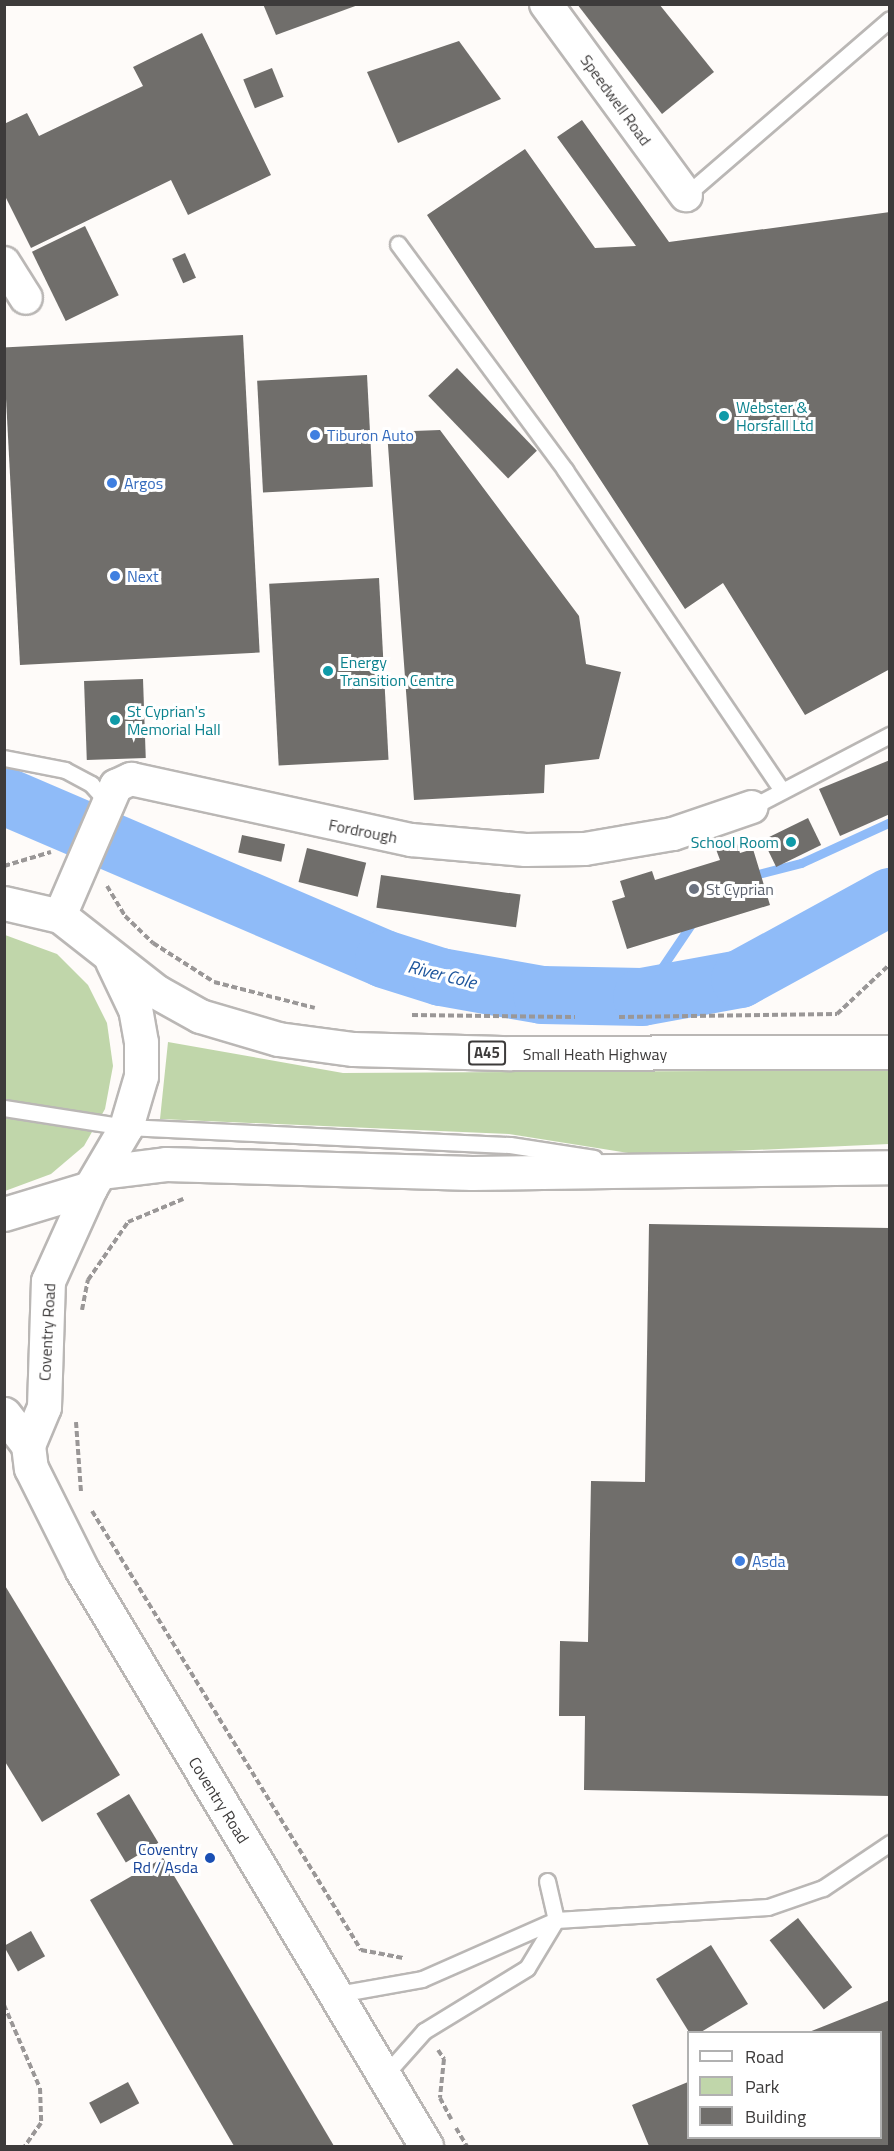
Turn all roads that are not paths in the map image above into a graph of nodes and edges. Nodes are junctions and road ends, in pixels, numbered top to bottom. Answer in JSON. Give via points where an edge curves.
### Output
{"nodes":[{"id":1,"x":546,"y":4,"type":"edge"},
{"id":2,"x":890,"y":19,"type":"edge"},
{"id":3,"x":686,"y":195,"type":"joint"},
{"id":4,"x":398,"y":244,"type":"dead end"},
{"id":5,"x":4,"y":263,"type":"edge"},
{"id":6,"x":26,"y":298,"type":"dead end"},
{"id":7,"x":890,"y":735,"type":"edge"},
{"id":8,"x":4,"y":758,"type":"edge"},
{"id":9,"x":782,"y":791,"type":"junction"},
{"id":10,"x":752,"y":807,"type":"joint"},
{"id":11,"x":105,"y":808,"type":"junction"},
{"id":12,"x":4,"y":903,"type":"edge"},
{"id":13,"x":60,"y":916,"type":"junction"},
{"id":14,"x":108,"y":954,"type":"junction"},
{"id":15,"x":890,"y":1052,"type":"edge"},
{"id":16,"x":4,"y":1108,"type":"edge"},
{"id":17,"x":126,"y":1127,"type":"junction"},
{"id":18,"x":890,"y":1167,"type":"edge"},
{"id":19,"x":663,"y":1168,"type":"junction"},
{"id":20,"x":96,"y":1180,"type":"junction"},
{"id":21,"x":4,"y":1214,"type":"edge"},
{"id":22,"x":4,"y":1414,"type":"edge"},
{"id":23,"x":21,"y":1463,"type":"edge"},
{"id":24,"x":890,"y":1844,"type":"edge"},
{"id":25,"x":548,"y":1881,"type":"dead end"},
{"id":26,"x":556,"y":1920,"type":"junction"},
{"id":27,"x":338,"y":1994,"type":"junction"},
{"id":28,"x":385,"y":2076,"type":"junction"},
{"id":29,"x":426,"y":2146,"type":"edge"}],
"edges":[{"from":1,"to":3,"type":"street","name":"Speedwell Road"},
{"from":2,"to":3,"type":"lane"},
{"from":4,"to":9,"type":"lane","via":[[565,470]]},
{"from":5,"to":6,"type":"street"},
{"from":7,"to":9,"type":"lane"},
{"from":8,"to":11,"type":"lane","via":[[65,770],[92,784]]},
{"from":9,"to":10,"type":"lane"},
{"from":10,"to":11,"type":"street","name":"Fordrough","via":[[674,834],[585,849],[526,850],[411,840],[131,779],[116,786]]},
{"from":11,"to":13,"type":"street","name":"Fordrough"},
{"from":12,"to":13,"type":"main road"},
{"from":13,"to":14,"type":"main road","name":"Small Heath Highway"},
{"from":14,"to":15,"type":"main road","name":"Small Heath Highway","number":"A45","via":[[157,992],[220,1023],[342,1048],[534,1054]]},
{"from":14,"to":17,"type":"main road","name":"Coventry Road","via":[[135,1009],[141,1042],[141,1076]]},
{"from":16,"to":17,"type":"lane"},
{"from":17,"to":19,"type":"lane","via":[[510,1145]]},
{"from":17,"to":20,"type":"main road","name":"Coventry Road"},
{"from":18,"to":19,"type":"main road"},
{"from":19,"to":20,"type":"main road","via":[[449,1173],[166,1164]]},
{"from":20,"to":21,"type":"main road"},
{"from":20,"to":23,"type":"main road","name":"Coventry Road","via":[[48,1281],[44,1407]]},
{"from":22,"to":23,"type":"main road","name":"Coventry Road"},
{"from":23,"to":27,"type":"main road","name":"Coventry Road","via":[[142,1674]]},
{"from":24,"to":26,"type":"lane","via":[[823,1888],[768,1907]]},
{"from":25,"to":26,"type":"lane"},
{"from":26,"to":27,"type":"lane","via":[[415,1980]]},
{"from":26,"to":28,"type":"lane","via":[[527,1968],[424,2031]]},
{"from":27,"to":28,"type":"main road","name":"Coventry Road"},
{"from":28,"to":29,"type":"main road","name":"Coventry Road"}]}
